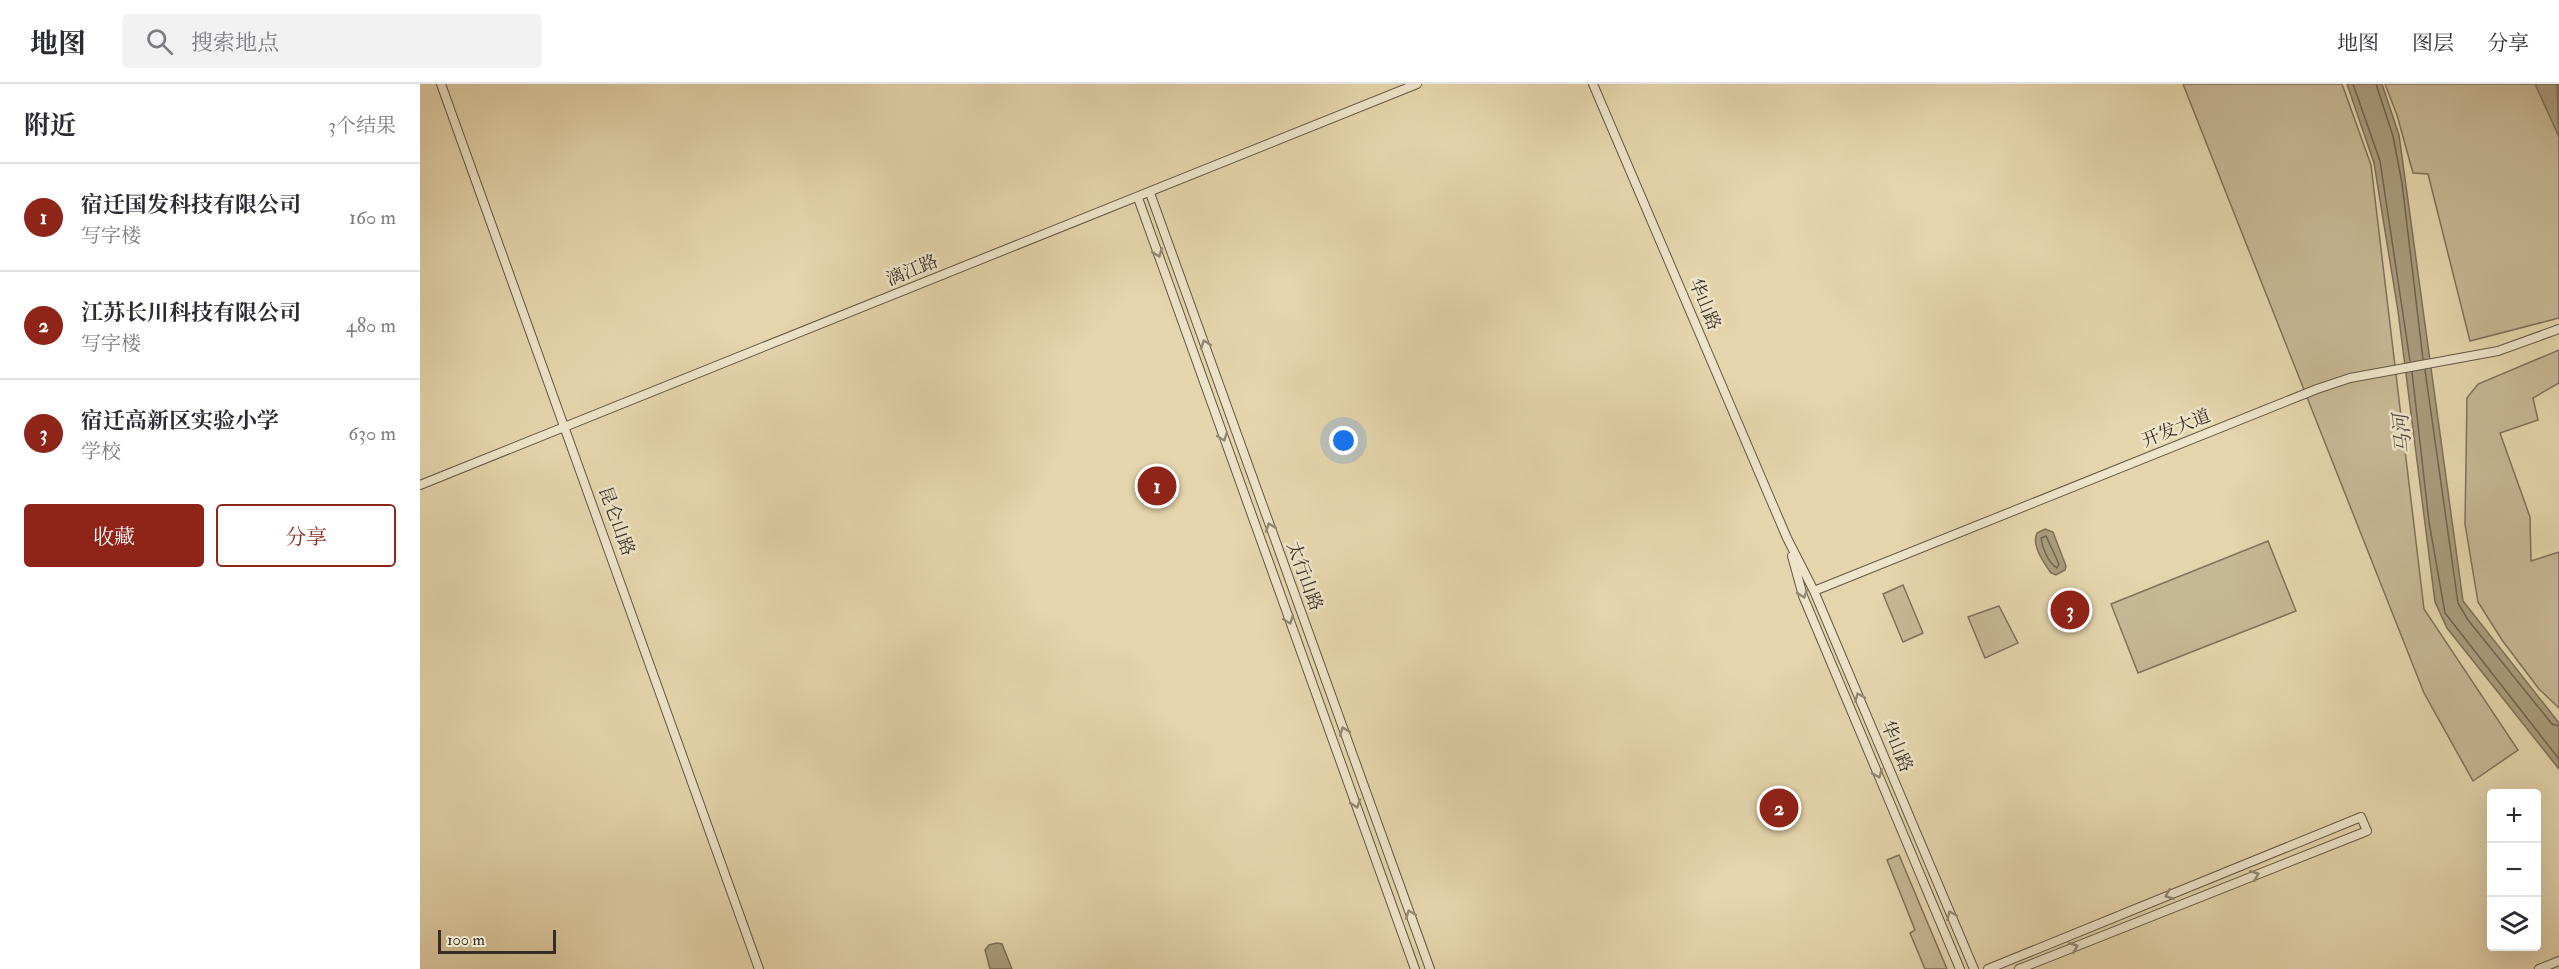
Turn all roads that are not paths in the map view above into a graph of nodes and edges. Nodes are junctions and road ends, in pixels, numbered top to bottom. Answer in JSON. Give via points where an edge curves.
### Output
{"nodes":[{"id":1,"x":441,"y":84,"type":"edge"},
{"id":2,"x":1416,"y":84,"type":"edge"},
{"id":3,"x":1593,"y":84,"type":"edge"},
{"id":4,"x":1150,"y":193,"type":"junction"},
{"id":5,"x":1138,"y":198,"type":"junction"},
{"id":6,"x":2559,"y":329,"type":"edge"},
{"id":7,"x":565,"y":426,"type":"junction"},
{"id":8,"x":420,"y":485,"type":"edge"},
{"id":9,"x":1786,"y":538,"type":"junction"},
{"id":10,"x":1814,"y":591,"type":"junction"},
{"id":11,"x":2559,"y":961,"type":"edge"},
{"id":12,"x":759,"y":969,"type":"edge"},
{"id":13,"x":1415,"y":969,"type":"edge"},
{"id":14,"x":1430,"y":969,"type":"edge"},
{"id":15,"x":1960,"y":969,"type":"edge"},
{"id":16,"x":1974,"y":969,"type":"edge"},
{"id":17,"x":1988,"y":969,"type":"edge"},
{"id":18,"x":2019,"y":969,"type":"edge"},
{"id":19,"x":2540,"y":969,"type":"edge"}],
"edges":[{"from":1,"to":7,"type":"street","name":"昆仑山路"},
{"from":2,"to":4,"type":"street","name":"漓江路"},
{"from":3,"to":9,"type":"street","name":"华山路"},
{"from":4,"to":5,"type":"street","name":"漓江路"},
{"from":14,"to":4,"type":"street","name":"太行山路","one_way":true},
{"from":5,"to":7,"type":"street","name":"漓江路"},
{"from":5,"to":13,"type":"street","name":"太行山路","one_way":true},
{"from":6,"to":10,"type":"street","name":"开发大道","via":[[2498,351],[2350,378],[2317,389]]},
{"from":7,"to":8,"type":"street","name":"漓江路"},
{"from":7,"to":12,"type":"street","name":"昆仑山路"},
{"from":9,"to":10,"type":"street","name":"华山路"},
{"from":9,"to":15,"type":"street","name":"华山路","one_way":true,"via":[[1803,596]]},
{"from":16,"to":10,"type":"street","name":"华山路","one_way":true},
{"from":11,"to":19,"type":"street"},
{"from":18,"to":17,"type":"street","one_way":true,"via":[[2367,831],[2361,817]]}]}
